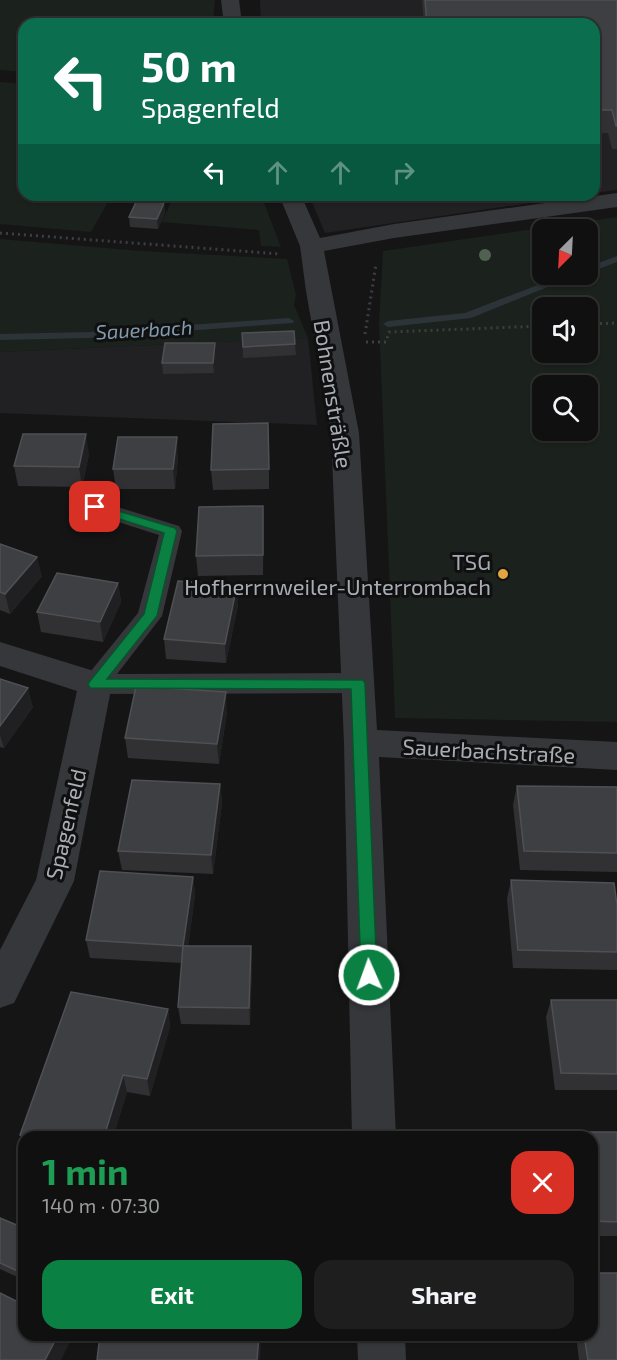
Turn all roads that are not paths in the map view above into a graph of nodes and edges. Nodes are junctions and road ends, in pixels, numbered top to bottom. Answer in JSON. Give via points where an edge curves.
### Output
{"nodes":[{"id":1,"x":230,"y":0,"type":"edge"},
{"id":2,"x":232,"y":18,"type":"edge"},
{"id":3,"x":617,"y":200,"type":"edge"},
{"id":4,"x":293,"y":201,"type":"edge"},
{"id":5,"x":313,"y":250,"type":"junction"},
{"id":6,"x":95,"y":507,"type":"dead end"},
{"id":7,"x":0,"y":654,"type":"edge"},
{"id":8,"x":358,"y":683,"type":"junction"},
{"id":9,"x":95,"y":684,"type":"junction"},
{"id":10,"x":361,"y":744,"type":"junction"},
{"id":11,"x":617,"y":756,"type":"edge"},
{"id":12,"x":0,"y":990,"type":"edge"},
{"id":13,"x":374,"y":1131,"type":"edge"},
{"id":14,"x":381,"y":1341,"type":"edge"},
{"id":15,"x":382,"y":1360,"type":"edge"}],
"edges":[{"from":1,"to":2,"type":"street"},
{"from":3,"to":5,"type":"street","via":[[379,234]]},
{"from":4,"to":5,"type":"street","name":"Bohnensträßle"},
{"from":5,"to":8,"type":"street","name":"Bohnensträßle","via":[[345,433]]},
{"from":6,"to":9,"type":"lane","name":"Spagenfeld","via":[[171,531],[150,616]]},
{"from":7,"to":9,"type":"street"},
{"from":8,"to":9,"type":"lane"},
{"from":8,"to":10,"type":"street","name":"Bohnensträßle"},
{"from":9,"to":12,"type":"street","name":"Spagenfeld","via":[[54,881]]},
{"from":10,"to":11,"type":"street","name":"Sauerbachstraße"},
{"from":10,"to":13,"type":"street","name":"Bohnensträßle"},
{"from":14,"to":15,"type":"street"}]}
